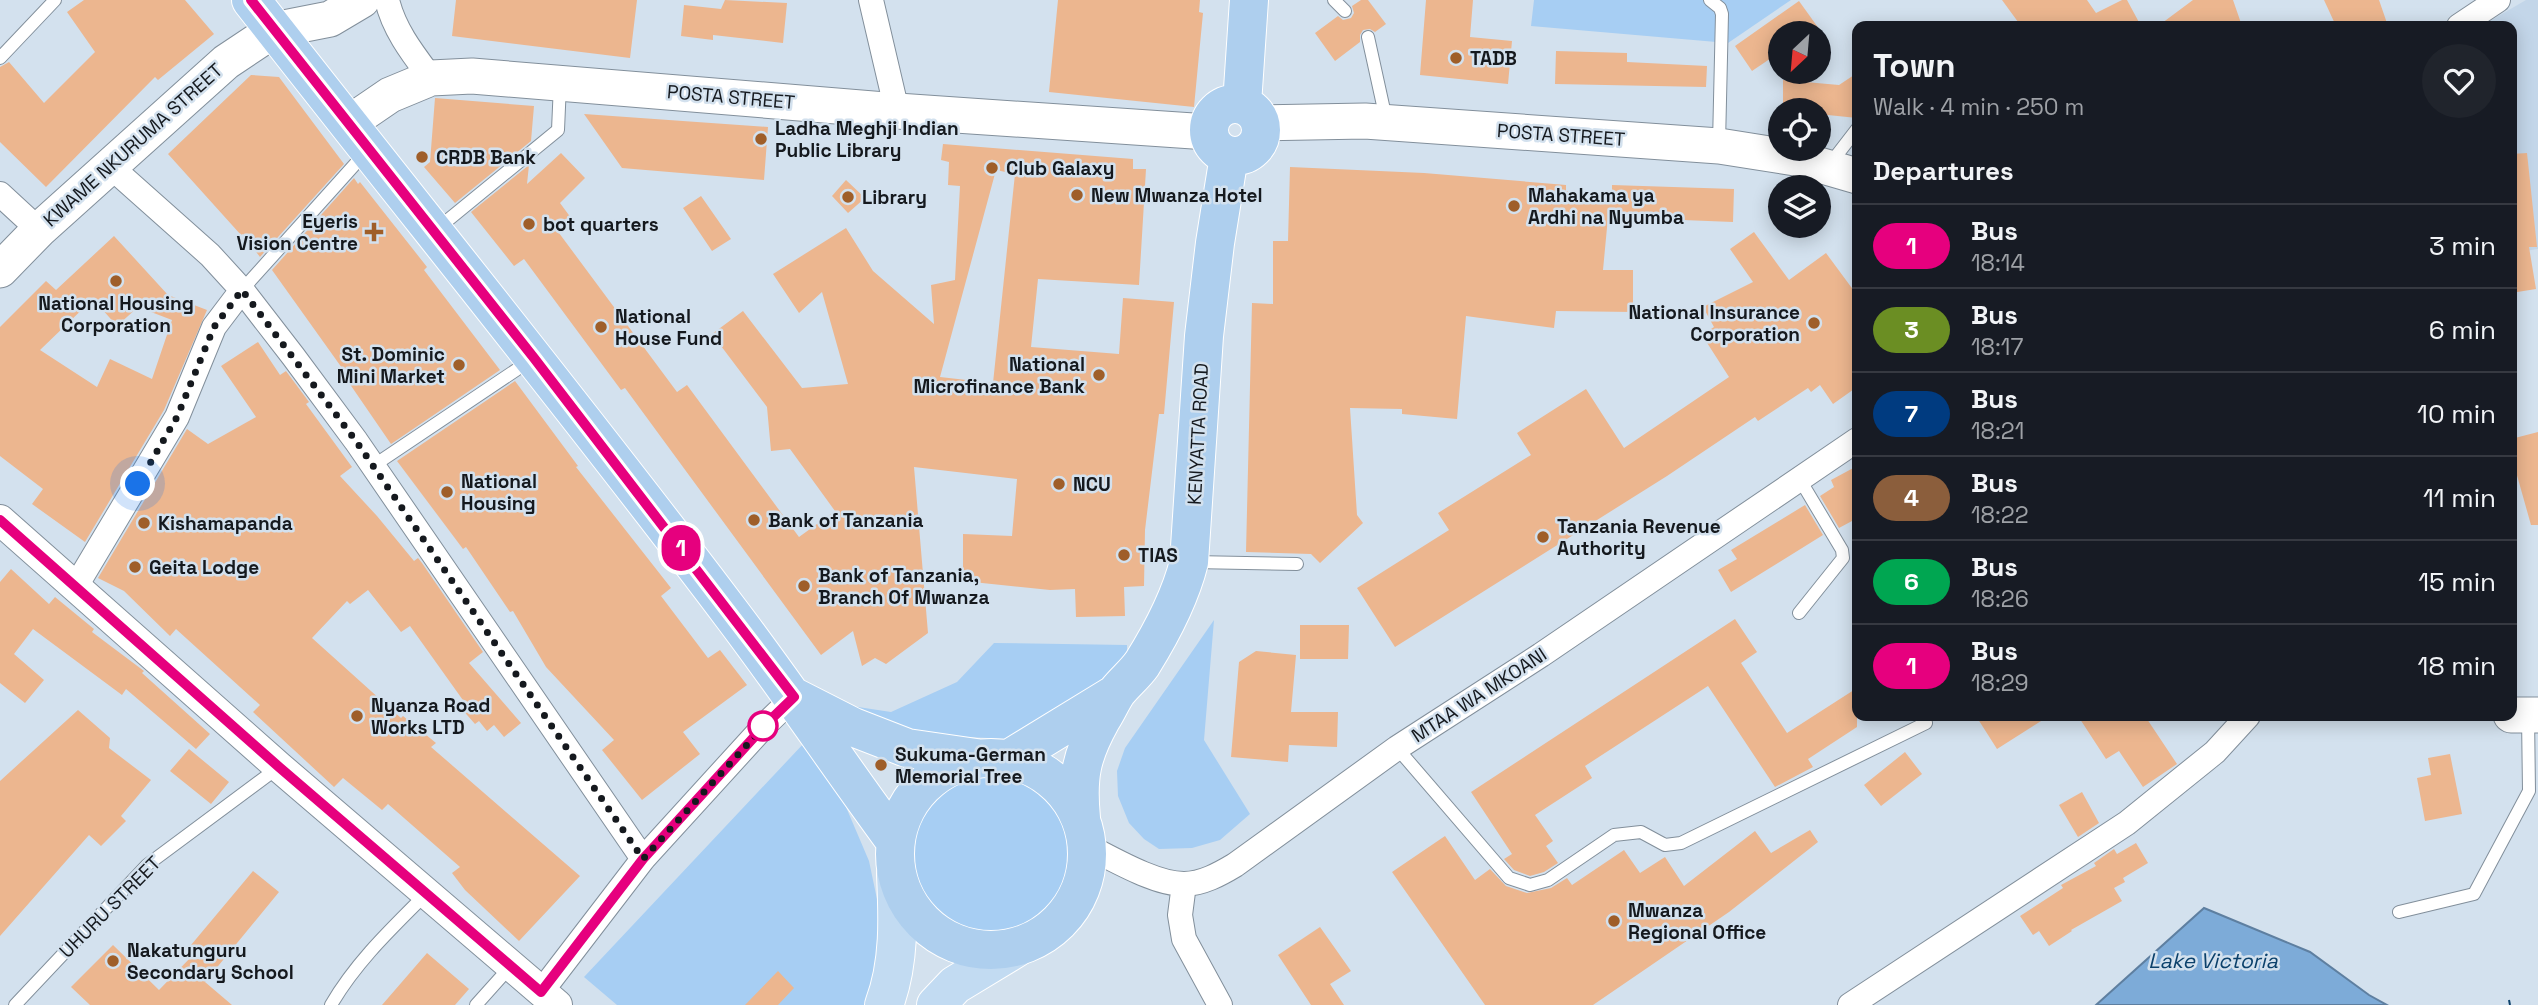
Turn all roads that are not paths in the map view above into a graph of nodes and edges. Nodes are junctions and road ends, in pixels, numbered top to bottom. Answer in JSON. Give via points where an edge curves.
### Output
{"nodes":[{"id":1,"x":55,"y":0,"type":"edge"},
{"id":2,"x":251,"y":0,"type":"edge"},
{"id":3,"x":362,"y":0,"type":"edge"},
{"id":4,"x":387,"y":0,"type":"edge"},
{"id":5,"x":871,"y":0,"type":"edge"},
{"id":6,"x":1250,"y":0,"type":"edge"},
{"id":7,"x":1334,"y":0,"type":"edge"},
{"id":8,"x":1710,"y":0,"type":"edge"},
{"id":9,"x":2498,"y":0,"type":"edge"},
{"id":10,"x":1345,"y":11,"type":"dead end"},
{"id":11,"x":2466,"y":21,"type":"edge"},
{"id":12,"x":274,"y":30,"type":"junction"},
{"id":13,"x":1368,"y":37,"type":"dead end"},
{"id":14,"x":0,"y":58,"type":"edge"},
{"id":15,"x":431,"y":78,"type":"junction"},
{"id":16,"x":560,"y":84,"type":"junction"},
{"id":17,"x":897,"y":111,"type":"junction"},
{"id":18,"x":1251,"y":113,"type":"junction"},
{"id":19,"x":1387,"y":123,"type":"junction"},
{"id":20,"x":359,"y":136,"type":"junction"},
{"id":21,"x":1852,"y":143,"type":"edge"},
{"id":22,"x":1219,"y":144,"type":"junction"},
{"id":23,"x":1719,"y":146,"type":"junction"},
{"id":24,"x":110,"y":166,"type":"junction"},
{"id":25,"x":1842,"y":172,"type":"edge"},
{"id":26,"x":0,"y":194,"type":"edge"},
{"id":27,"x":39,"y":230,"type":"junction"},
{"id":28,"x":435,"y":231,"type":"junction"},
{"id":29,"x":0,"y":270,"type":"edge"},
{"id":30,"x":242,"y":290,"type":"junction"},
{"id":31,"x":534,"y":358,"type":"junction"},
{"id":32,"x":1852,"y":443,"type":"edge"},
{"id":33,"x":373,"y":466,"type":"junction"},
{"id":34,"x":1799,"y":478,"type":"junction"},
{"id":35,"x":0,"y":520,"type":"edge"},
{"id":36,"x":1189,"y":562,"type":"junction"},
{"id":37,"x":1297,"y":564,"type":"dead end"},
{"id":38,"x":76,"y":586,"type":"junction"},
{"id":39,"x":1799,"y":613,"type":"dead end"},
{"id":40,"x":1116,"y":693,"type":"junction"},
{"id":41,"x":794,"y":697,"type":"junction"},
{"id":42,"x":2526,"y":715,"type":"edge"},
{"id":43,"x":2243,"y":721,"type":"edge"},
{"id":44,"x":1926,"y":723,"type":"dead end"},
{"id":45,"x":1397,"y":748,"type":"junction"},
{"id":46,"x":994,"y":759,"type":"junction"},
{"id":47,"x":279,"y":767,"type":"junction"},
{"id":48,"x":1084,"y":832,"type":"junction"},
{"id":49,"x":896,"y":857,"type":"junction"},
{"id":50,"x":643,"y":859,"type":"junction"},
{"id":51,"x":1184,"y":884,"type":"junction"},
{"id":52,"x":427,"y":894,"type":"junction"},
{"id":53,"x":2399,"y":912,"type":"dead end"},
{"id":54,"x":1016,"y":948,"type":"junction"},
{"id":55,"x":511,"y":966,"type":"junction"},
{"id":56,"x":549,"y":998,"type":"edge"},
{"id":57,"x":15,"y":1005,"type":"edge"},
{"id":58,"x":331,"y":1005,"type":"edge"},
{"id":59,"x":476,"y":1005,"type":"edge"},
{"id":60,"x":884,"y":1005,"type":"edge"},
{"id":61,"x":936,"y":1005,"type":"edge"},
{"id":62,"x":1220,"y":1005,"type":"edge"},
{"id":63,"x":1850,"y":1005,"type":"edge"}],
"edges":[{"from":1,"to":14,"type":"lane"},
{"from":2,"to":12,"type":"highway"},
{"from":3,"to":12,"type":"main road","via":[[330,19]]},
{"from":4,"to":15,"type":"street","via":[[407,46]]},
{"from":5,"to":17,"type":"street"},
{"from":6,"to":18,"type":"highway"},
{"from":7,"to":10,"type":"lane"},
{"from":8,"to":23,"type":"lane","via":[[1722,14]]},
{"from":9,"to":11,"type":"street"},
{"from":12,"to":20,"type":"highway"},
{"from":12,"to":24,"type":"main road","name":"KWAME NKURUMA STREET","via":[[226,62]]},
{"from":13,"to":19,"type":"lane"},
{"from":15,"to":16,"type":"main road","name":"POSTA STREET","via":[[472,76]]},
{"from":15,"to":20,"type":"main road","name":"POSTA STREET","via":[[390,95]]},
{"from":16,"to":17,"type":"main road","name":"POSTA STREET"},
{"from":16,"to":28,"type":"lane","via":[[558,130]]},
{"from":17,"to":22,"type":"main road","name":"POSTA STREET"},
{"from":18,"to":19,"type":"main road","name":"POSTA STREET"},
{"from":18,"to":22,"type":"highway","via":[[1224,105],[1216,111],[1211,118]]},
{"from":19,"to":23,"type":"main road","name":"POSTA STREET"},
{"from":20,"to":28,"type":"highway"},
{"from":20,"to":30,"type":"lane"},
{"from":21,"to":25,"type":"lane"},
{"from":22,"to":36,"type":"highway","name":"KENYATTA ROAD"},
{"from":23,"to":25,"type":"main road","name":"POSTA STREET","via":[[1795,158]]},
{"from":24,"to":27,"type":"main road","name":"KWAME NKURUMA STREET"},
{"from":24,"to":30,"type":"street","via":[[176,222]]},
{"from":26,"to":27,"type":"street"},
{"from":27,"to":29,"type":"main road","name":"KWAME NKURUMA STREET"},
{"from":28,"to":31,"type":"highway"},
{"from":30,"to":33,"type":"street"},
{"from":30,"to":38,"type":"street","via":[[214,327],[177,417]]},
{"from":31,"to":33,"type":"lane"},
{"from":31,"to":41,"type":"highway"},
{"from":32,"to":34,"type":"street","name":"MTAA WA MKOANI"},
{"from":33,"to":50,"type":"street"},
{"from":34,"to":39,"type":"lane","via":[[1843,558]]},
{"from":34,"to":45,"type":"street","name":"MTAA WA MKOANI"},
{"from":35,"to":38,"type":"street"},
{"from":36,"to":37,"type":"lane"},
{"from":36,"to":40,"type":"highway","name":"KENYATTA ROAD","via":[[1161,632],[1140,667]]},
{"from":38,"to":47,"type":"street"},
{"from":40,"to":46,"type":"highway","name":"KENYATTA ROAD"},
{"from":40,"to":48,"type":"highway","name":"KENYATTA ROAD","via":[[1088,744],[1080,770]]},
{"from":41,"to":46,"type":"highway","via":[[907,748]]},
{"from":41,"to":49,"type":"highway"},
{"from":41,"to":50,"type":"street"},
{"from":42,"to":53,"type":"lane","via":[[2529,791],[2474,894]]},
{"from":43,"to":63,"type":"street","via":[[2215,752],[2127,823]]},
{"from":44,"to":45,"type":"lane","via":[[1681,843],[1665,845],[1641,832],[1614,835],[1548,880],[1530,885],[1509,878]]},
{"from":45,"to":51,"type":"street","name":"MTAA WA MKOANI","via":[[1235,866],[1212,878]]},
{"from":46,"to":48,"type":"highway","via":[[1041,771],[1066,794]]},
{"from":46,"to":49,"type":"highway","via":[[952,766],[925,783],[905,809]]},
{"from":47,"to":52,"type":"street"},
{"from":47,"to":57,"type":"lane","name":"UHURU STREET","via":[[147,865]]},
{"from":48,"to":51,"type":"street","via":[[1162,880]]},
{"from":48,"to":54,"type":"highway","via":[[1085,880],[1070,910],[1046,934]]},
{"from":49,"to":54,"type":"highway","via":[[916,915],[945,939],[982,951]]},
{"from":49,"to":60,"type":"main road","via":[[898,939]]},
{"from":50,"to":56,"type":"street"},
{"from":51,"to":62,"type":"street","via":[[1180,915],[1184,939]]},
{"from":52,"to":55,"type":"street"},
{"from":52,"to":58,"type":"lane","via":[[381,938],[346,979]]},
{"from":54,"to":61,"type":"main road","via":[[955,985]]},
{"from":55,"to":56,"type":"street"},
{"from":55,"to":59,"type":"lane"}]}
